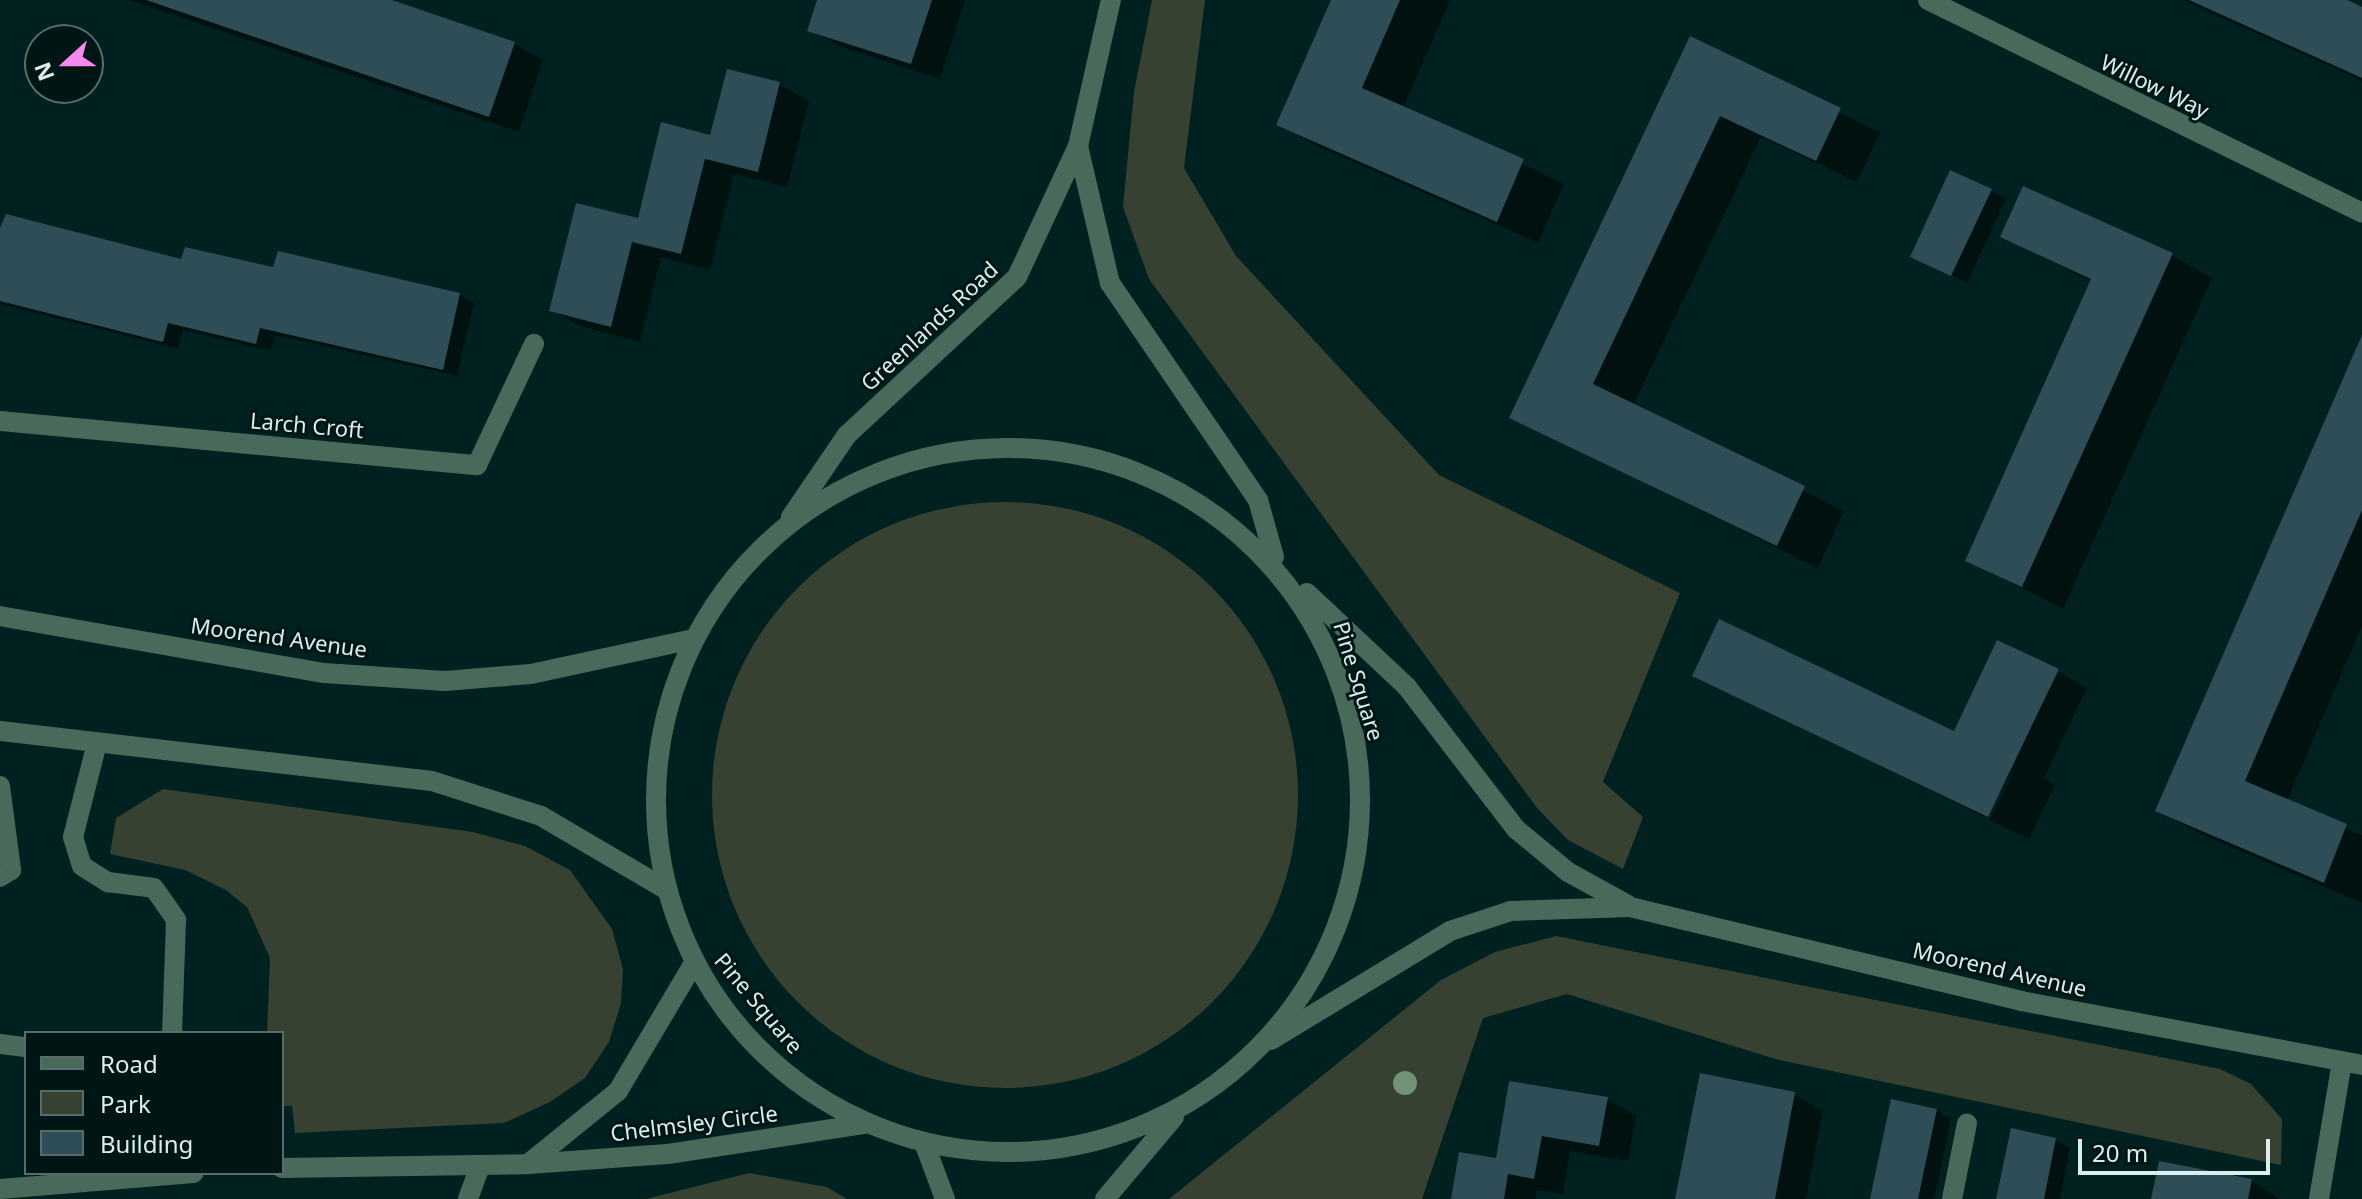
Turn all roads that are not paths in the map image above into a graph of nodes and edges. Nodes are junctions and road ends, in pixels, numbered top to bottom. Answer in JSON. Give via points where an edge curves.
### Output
{"nodes":[{"id":1,"x":1111,"y":0,"type":"edge"},
{"id":2,"x":1928,"y":0,"type":"edge"},
{"id":3,"x":1078,"y":146,"type":"junction"},
{"id":4,"x":2362,"y":213,"type":"edge"},
{"id":5,"x":534,"y":344,"type":"dead end"},
{"id":6,"x":0,"y":421,"type":"edge"},
{"id":7,"x":787,"y":524,"type":"junction"},
{"id":8,"x":1274,"y":557,"type":"junction"},
{"id":9,"x":1301,"y":588,"type":"junction"},
{"id":10,"x":0,"y":616,"type":"edge"},
{"id":11,"x":693,"y":639,"type":"junction"},
{"id":12,"x":0,"y":731,"type":"edge"},
{"id":13,"x":97,"y":743,"type":"junction"},
{"id":14,"x":0,"y":786,"type":"edge"},
{"id":15,"x":0,"y":877,"type":"edge"},
{"id":16,"x":667,"y":890,"type":"junction"},
{"id":17,"x":1630,"y":907,"type":"junction"},
{"id":18,"x":694,"y":963,"type":"junction"},
{"id":19,"x":172,"y":1031,"type":"edge"},
{"id":20,"x":1267,"y":1042,"type":"junction"},
{"id":21,"x":0,"y":1044,"type":"edge"},
{"id":22,"x":24,"y":1047,"type":"edge"},
{"id":23,"x":2352,"y":1064,"type":"edge"},
{"id":24,"x":1179,"y":1111,"type":"junction"},
{"id":25,"x":1967,"y":1123,"type":"dead end"},
{"id":26,"x":865,"y":1124,"type":"junction"},
{"id":27,"x":925,"y":1145,"type":"junction"},
{"id":28,"x":528,"y":1164,"type":"junction"},
{"id":29,"x":480,"y":1166,"type":"junction"},
{"id":30,"x":284,"y":1168,"type":"edge"},
{"id":31,"x":169,"y":1175,"type":"edge"},
{"id":32,"x":0,"y":1189,"type":"edge"},
{"id":33,"x":468,"y":1199,"type":"edge"},
{"id":34,"x":945,"y":1199,"type":"edge"},
{"id":35,"x":1105,"y":1199,"type":"edge"},
{"id":36,"x":1952,"y":1199,"type":"edge"},
{"id":37,"x":2319,"y":1199,"type":"edge"}],
"edges":[{"from":1,"to":3,"type":"street","name":"Greenlands Road"},
{"from":2,"to":4,"type":"street","name":"Willow Way"},
{"from":3,"to":7,"type":"street","name":"Greenlands Road","via":[[1017,277],[847,435]]},
{"from":3,"to":8,"type":"street","name":"Greenlands Road","via":[[1110,283],[1258,500]]},
{"from":5,"to":6,"type":"street","name":"Larch Croft","via":[[477,465]]},
{"from":7,"to":8,"type":"street","name":"Pine Square","via":[[844,488],[899,465],[980,448],[1035,448],[1116,464],[1170,489]]},
{"from":7,"to":11,"type":"street","name":"Pine Square","via":[[744,566]]},
{"from":8,"to":9,"type":"street","name":"Pine Square"},
{"from":9,"to":17,"type":"street","name":"Moorend Avenue","via":[[1407,687],[1516,829],[1568,872]]},
{"from":9,"to":20,"type":"street","name":"Pine Square","via":[[1333,664],[1358,749],[1354,872],[1335,936]]},
{"from":10,"to":11,"type":"street","name":"Moorend Avenue","via":[[324,673],[445,681],[531,674]]},
{"from":11,"to":16,"type":"street","name":"Pine Square","via":[[665,717],[655,787]]},
{"from":12,"to":13,"type":"street"},
{"from":13,"to":16,"type":"street","via":[[432,781],[541,816]]},
{"from":13,"to":19,"type":"street","via":[[73,837],[82,866],[108,882],[154,888],[176,920]]},
{"from":14,"to":15,"type":"street","via":[[11,870]]},
{"from":16,"to":18,"type":"street","name":"Pine Square"},
{"from":17,"to":20,"type":"street","name":"Moorend Avenue","via":[[1511,911],[1450,931]]},
{"from":17,"to":23,"type":"street","name":"Moorend Avenue","via":[[2021,1001]]},
{"from":18,"to":26,"type":"street","name":"Pine Square","via":[[772,1063],[837,1111]]},
{"from":18,"to":28,"type":"street","name":"Chelmsley Circle","via":[[618,1091]]},
{"from":20,"to":24,"type":"street","name":"Pine Square","via":[[1215,1089]]},
{"from":21,"to":22,"type":"street"},
{"from":23,"to":37,"type":"street"},
{"from":24,"to":27,"type":"street","name":"Pine Square","via":[[1155,1123],[1017,1155]]},
{"from":24,"to":35,"type":"street"},
{"from":25,"to":36,"type":"street"},
{"from":26,"to":27,"type":"street","name":"Pine Square"},
{"from":26,"to":28,"type":"street","name":"Chelmsley Circle","via":[[668,1154]]},
{"from":27,"to":34,"type":"street"},
{"from":28,"to":29,"type":"street","name":"Chelmsley Circle"},
{"from":29,"to":30,"type":"street","name":"Chelmsley Circle"},
{"from":29,"to":33,"type":"street"},
{"from":31,"to":32,"type":"street"}]}
